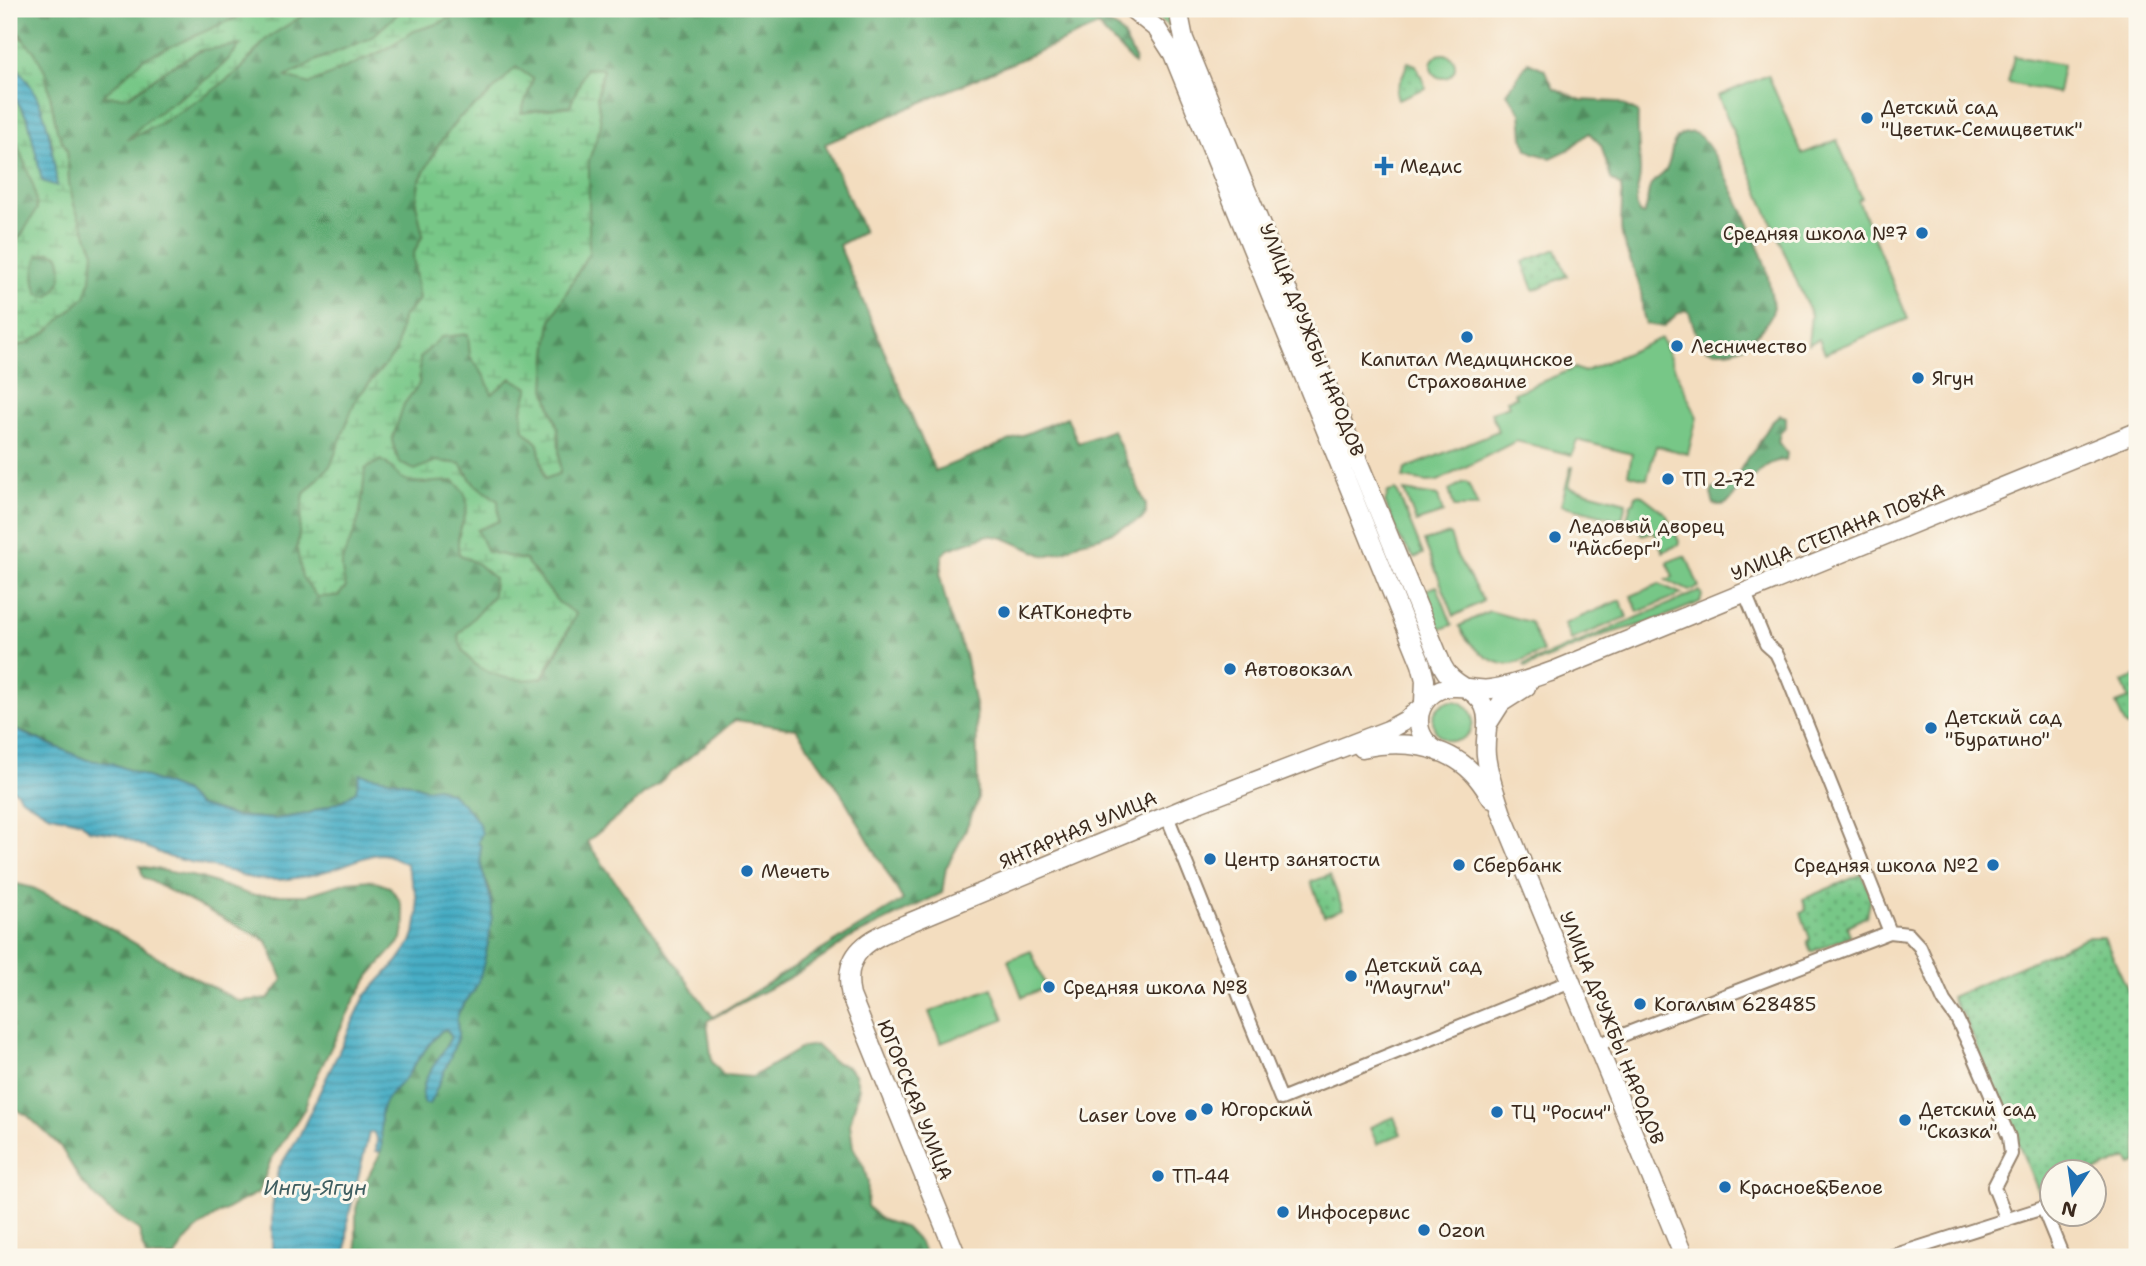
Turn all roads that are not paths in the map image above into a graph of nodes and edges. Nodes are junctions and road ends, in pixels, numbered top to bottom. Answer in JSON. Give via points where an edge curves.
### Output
{"nodes":[{"id":1,"x":1132,"y":9,"type":"edge"},
{"id":2,"x":1178,"y":9,"type":"edge"},
{"id":3,"x":2137,"y":432,"type":"edge"},
{"id":4,"x":1745,"y":593,"type":"junction"},
{"id":5,"x":1553,"y":671,"type":"junction"},
{"id":6,"x":1463,"y":688,"type":"junction"},
{"id":7,"x":1423,"y":704,"type":"junction"},
{"id":8,"x":1486,"y":728,"type":"junction"},
{"id":9,"x":1442,"y":753,"type":"junction"},
{"id":10,"x":1325,"y":756,"type":"junction"},
{"id":11,"x":1502,"y":814,"type":"junction"},
{"id":12,"x":1167,"y":816,"type":"junction"},
{"id":13,"x":1890,"y":932,"type":"junction"},
{"id":14,"x":854,"y":956,"type":"joint"},
{"id":15,"x":1571,"y":981,"type":"junction"},
{"id":16,"x":1597,"y":1045,"type":"junction"},
{"id":17,"x":2007,"y":1220,"type":"junction"},
{"id":18,"x":957,"y":1257,"type":"edge"},
{"id":19,"x":1684,"y":1257,"type":"edge"},
{"id":20,"x":1889,"y":1257,"type":"edge"},
{"id":21,"x":2063,"y":1257,"type":"edge"}],
"edges":[{"from":1,"to":7,"type":"main road","name":"УЛИЦА ДРУЖБЫ НАРОДОВ","via":[[1157,29],[1173,54],[1421,664]]},
{"from":2,"to":6,"type":"main road","name":"УЛИЦА ДРУЖБЫ НАРОДОВ","via":[[1184,39],[1442,665]]},
{"from":3,"to":4,"type":"main road","name":"УЛИЦА СТЕПАНА ПОВХА"},
{"from":4,"to":5,"type":"main road","name":"УЛИЦА СТЕПАНА ПОВХА"},
{"from":4,"to":13,"type":"street","via":[[1766,644],[1776,653],[1788,678]]},
{"from":5,"to":6,"type":"main road","via":[[1494,689]]},
{"from":5,"to":8,"type":"main road","via":[[1507,698]]},
{"from":6,"to":7,"type":"main road","via":[[1440,689]]},
{"from":6,"to":8,"type":"main road","via":[[1482,702]]},
{"from":7,"to":9,"type":"main road","via":[[1421,733]]},
{"from":7,"to":10,"type":"main road","via":[[1398,725]]},
{"from":8,"to":9,"type":"main road","via":[[1472,749],[1456,755]]},
{"from":8,"to":11,"type":"main road","via":[[1487,764]]},
{"from":9,"to":10,"type":"main road","via":[[1387,744]]},
{"from":9,"to":11,"type":"main road","via":[[1471,772]]},
{"from":10,"to":12,"type":"main road","name":"ЯНТАРНАЯ УЛИЦА"},
{"from":11,"to":15,"type":"main road","name":"УЛИЦА ДРУЖБЫ НАРОДОВ"},
{"from":12,"to":14,"type":"main road","name":"ЯНТАРНАЯ УЛИЦА","via":[[879,936]]},
{"from":12,"to":15,"type":"street","via":[[1281,1099]]},
{"from":13,"to":16,"type":"street"},
{"from":13,"to":17,"type":"street","via":[[1908,934],[1920,947],[2009,1137],[2011,1154],[1994,1187]]},
{"from":14,"to":18,"type":"main road","name":"ЮГОРСКАЯ УЛИЦА","via":[[848,977],[851,996]]},
{"from":15,"to":16,"type":"main road","name":"УЛИЦА ДРУЖБЫ НАРОДОВ"},
{"from":16,"to":19,"type":"main road","name":"УЛИЦА ДРУЖБЫ НАРОДОВ"},
{"from":17,"to":20,"type":"street"},
{"from":17,"to":21,"type":"street","via":[[2043,1208]]}]}
